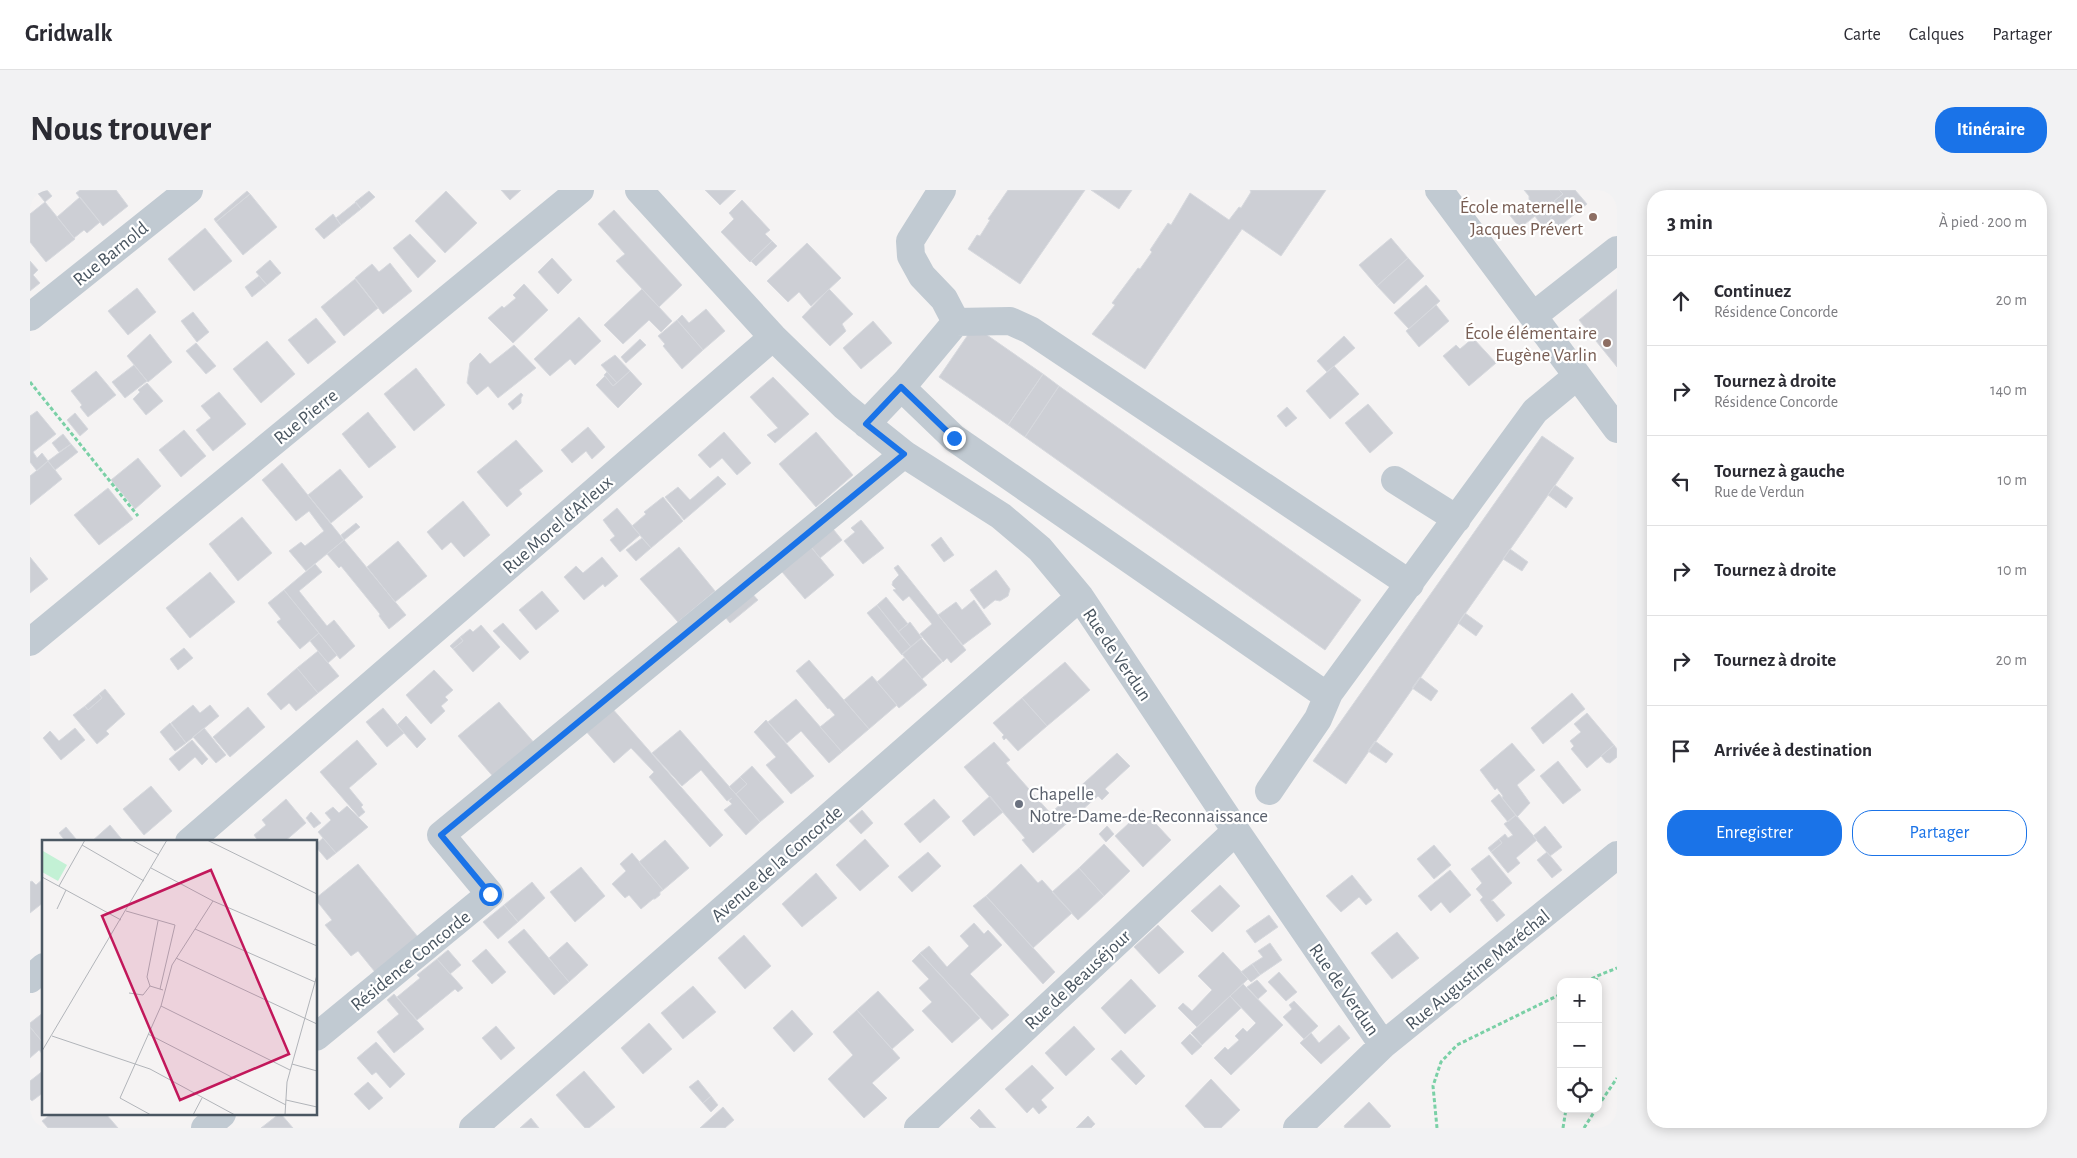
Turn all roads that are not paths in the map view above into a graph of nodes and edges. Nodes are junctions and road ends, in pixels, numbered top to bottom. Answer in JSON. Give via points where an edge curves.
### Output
{"nodes":[{"id":1,"x":189,"y":190,"type":"edge"},
{"id":2,"x":580,"y":190,"type":"edge"},
{"id":3,"x":639,"y":190,"type":"edge"},
{"id":4,"x":942,"y":190,"type":"edge"},
{"id":5,"x":1440,"y":190,"type":"edge"},
{"id":6,"x":1617,"y":250,"type":"edge"},
{"id":7,"x":1533,"y":316,"type":"junction"},
{"id":8,"x":30,"y":317,"type":"edge"},
{"id":9,"x":956,"y":322,"type":"junction"},
{"id":10,"x":773,"y":337,"type":"junction"},
{"id":11,"x":1577,"y":376,"type":"junction"},
{"id":12,"x":901,"y":387,"type":"junction"},
{"id":13,"x":866,"y":424,"type":"junction"},
{"id":14,"x":1617,"y":429,"type":"edge"},
{"id":15,"x":904,"y":454,"type":"junction"},
{"id":16,"x":1395,"y":480,"type":"dead end"},
{"id":17,"x":1457,"y":519,"type":"junction"},
{"id":18,"x":1410,"y":584,"type":"junction"},
{"id":19,"x":1080,"y":597,"type":"junction"},
{"id":20,"x":30,"y":642,"type":"edge"},
{"id":21,"x":1329,"y":693,"type":"junction"},
{"id":22,"x":1269,"y":791,"type":"dead end"},
{"id":23,"x":1236,"y":831,"type":"junction"},
{"id":24,"x":191,"y":840,"type":"edge"},
{"id":25,"x":1617,"y":855,"type":"edge"},
{"id":26,"x":42,"y":969,"type":"edge"},
{"id":27,"x":30,"y":979,"type":"edge"},
{"id":28,"x":318,"y":1035,"type":"edge"},
{"id":29,"x":1384,"y":1045,"type":"junction"},
{"id":30,"x":220,"y":1116,"type":"edge"},
{"id":31,"x":205,"y":1128,"type":"edge"},
{"id":32,"x":472,"y":1128,"type":"edge"},
{"id":33,"x":918,"y":1128,"type":"edge"},
{"id":34,"x":1297,"y":1128,"type":"edge"}],
"edges":[{"from":1,"to":8,"type":"street","name":"Rue Barnold"},
{"from":2,"to":20,"type":"street","name":"Rue Pierre"},
{"from":3,"to":10,"type":"street"},
{"from":4,"to":9,"type":"street","via":[[910,241],[911,256],[922,276],[944,299]]},
{"from":5,"to":7,"type":"street"},
{"from":6,"to":7,"type":"street"},
{"from":7,"to":11,"type":"street"},
{"from":9,"to":12,"type":"street"},
{"from":9,"to":18,"type":"street","via":[[1010,321],[1030,330]]},
{"from":10,"to":13,"type":"street","name":"Rue de Verdun"},
{"from":10,"to":24,"type":"street","name":"Rue Morel d'Arleux"},
{"from":11,"to":14,"type":"street"},
{"from":11,"to":17,"type":"street","via":[[1535,411]]},
{"from":12,"to":13,"type":"street"},
{"from":12,"to":21,"type":"street","via":[[954,438],[1317,689]]},
{"from":13,"to":15,"type":"street","name":"Rue de Verdun"},
{"from":15,"to":19,"type":"street","name":"Rue de Verdun","via":[[1001,516],[1040,549]]},
{"from":15,"to":28,"type":"street","name":"Résidence Concorde","via":[[441,835],[490,894]]},
{"from":16,"to":17,"type":"street"},
{"from":17,"to":18,"type":"street"},
{"from":18,"to":21,"type":"street"},
{"from":19,"to":23,"type":"street","name":"Rue de Verdun"},
{"from":19,"to":32,"type":"street","name":"Avenue de la Concorde"},
{"from":21,"to":22,"type":"street","via":[[1318,720]]},
{"from":23,"to":29,"type":"street","name":"Rue de Verdun"},
{"from":23,"to":33,"type":"street","name":"Rue de Beauséjour"},
{"from":25,"to":29,"type":"street","name":"Rue Augustine Maréchal"},
{"from":26,"to":27,"type":"street"},
{"from":29,"to":34,"type":"street","name":"Rue Augustine Maréchal"},
{"from":30,"to":31,"type":"street"}]}
